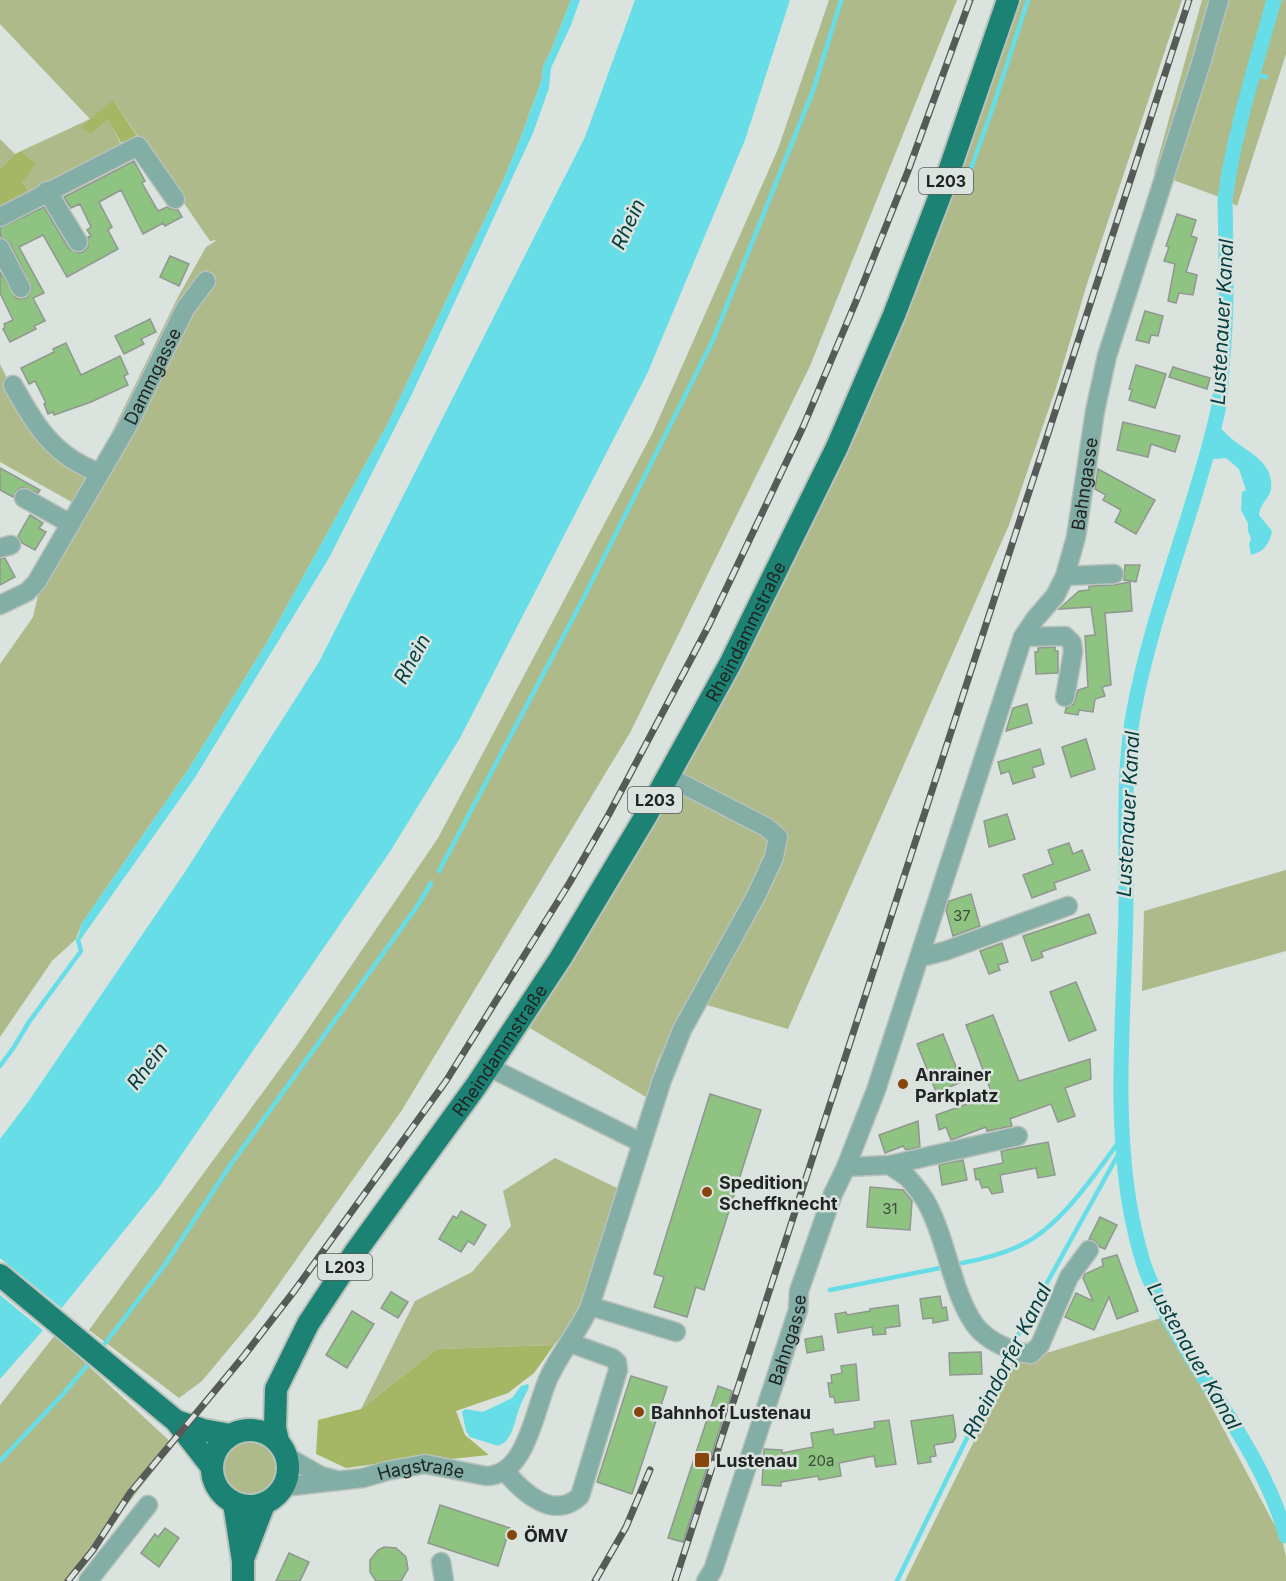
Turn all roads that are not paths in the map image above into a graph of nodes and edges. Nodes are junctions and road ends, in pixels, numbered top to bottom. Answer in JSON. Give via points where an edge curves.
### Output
{"nodes":[{"id":1,"x":1008,"y":0,"type":"edge"},
{"id":2,"x":1219,"y":0,"type":"edge"},
{"id":3,"x":47,"y":191,"type":"junction"},
{"id":4,"x":176,"y":199,"type":"dead end"},
{"id":5,"x":0,"y":217,"type":"edge"},
{"id":6,"x":78,"y":242,"type":"dead end"},
{"id":7,"x":0,"y":248,"type":"edge"},
{"id":8,"x":206,"y":281,"type":"dead end"},
{"id":9,"x":21,"y":288,"type":"dead end"},
{"id":10,"x":13,"y":385,"type":"dead end"},
{"id":11,"x":100,"y":473,"type":"junction"},
{"id":12,"x":24,"y":498,"type":"dead end"},
{"id":13,"x":71,"y":524,"type":"junction"},
{"id":14,"x":1114,"y":574,"type":"dead end"},
{"id":15,"x":1065,"y":576,"type":"junction"},
{"id":16,"x":0,"y":605,"type":"edge"},
{"id":17,"x":1023,"y":637,"type":"junction"},
{"id":18,"x":1065,"y":697,"type":"dead end"},
{"id":19,"x":669,"y":777,"type":"junction"},
{"id":20,"x":1068,"y":906,"type":"dead end"},
{"id":21,"x":921,"y":957,"type":"junction"},
{"id":22,"x":489,"y":1067,"type":"junction"},
{"id":23,"x":1018,"y":1136,"type":"dead end"},
{"id":24,"x":642,"y":1143,"type":"junction"},
{"id":25,"x":890,"y":1165,"type":"junction"},
{"id":26,"x":846,"y":1167,"type":"junction"},
{"id":27,"x":1089,"y":1250,"type":"dead end"},
{"id":28,"x":0,"y":1275,"type":"edge"},
{"id":29,"x":590,"y":1306,"type":"junction"},
{"id":30,"x":676,"y":1332,"type":"dead end"},
{"id":31,"x":570,"y":1343,"type":"junction"},
{"id":32,"x":276,"y":1389,"type":"junction"},
{"id":33,"x":176,"y":1421,"type":"junction"},
{"id":34,"x":238,"y":1432,"type":"junction"},
{"id":35,"x":282,"y":1449,"type":"junction"},
{"id":36,"x":211,"y":1466,"type":"junction"},
{"id":37,"x":505,"y":1471,"type":"junction"},
{"id":38,"x":337,"y":1481,"type":"junction"},
{"id":39,"x":283,"y":1487,"type":"junction"},
{"id":40,"x":234,"y":1503,"type":"junction"},
{"id":41,"x":264,"y":1504,"type":"junction"},
{"id":42,"x":148,"y":1505,"type":"dead end"},
{"id":43,"x":441,"y":1562,"type":"dead end"},
{"id":44,"x":243,"y":1571,"type":"edge"},
{"id":45,"x":88,"y":1581,"type":"edge"},
{"id":46,"x":444,"y":1581,"type":"edge"},
{"id":47,"x":706,"y":1581,"type":"edge"}],
"edges":[{"from":1,"to":19,"type":"main road","name":"Rheindammstraße","number":"L203","via":[[946,180],[837,447],[730,664]]},
{"from":2,"to":15,"type":"street","name":"Bahngasse","via":[[1107,356],[1076,537]]},
{"from":3,"to":4,"type":"street","via":[[138,146]]},
{"from":3,"to":5,"type":"street"},
{"from":3,"to":6,"type":"street"},
{"from":7,"to":9,"type":"street"},
{"from":8,"to":11,"type":"street","name":"Dammgasse","via":[[185,309]]},
{"from":10,"to":11,"type":"street","via":[[37,427],[52,443],[67,457]]},
{"from":11,"to":13,"type":"street","name":"Dammgasse"},
{"from":12,"to":13,"type":"street"},
{"from":13,"to":16,"type":"street","name":"Dammgasse","via":[[36,584]]},
{"from":14,"to":15,"type":"street"},
{"from":15,"to":17,"type":"street","name":"Bahngasse","via":[[1055,596]]},
{"from":17,"to":18,"type":"street","via":[[1065,636],[1072,643]]},
{"from":17,"to":21,"type":"street","name":"Bahngasse"},
{"from":19,"to":22,"type":"main road","name":"Rheindammstraße","number":"L203","via":[[560,959]]},
{"from":19,"to":24,"type":"street","via":[[778,837],[774,857],[757,894],[682,1030]]},
{"from":20,"to":21,"type":"street"},
{"from":21,"to":26,"type":"street","name":"Bahngasse"},
{"from":22,"to":24,"type":"street"},
{"from":22,"to":32,"type":"main road","name":"Rheindammstraße","number":"L203","via":[[308,1324]]},
{"from":23,"to":25,"type":"street"},
{"from":24,"to":29,"type":"street"},
{"from":25,"to":26,"type":"street"},
{"from":25,"to":27,"type":"street","via":[[908,1178],[925,1201],[974,1324],[1003,1346],[1031,1354],[1040,1344],[1069,1277]]},
{"from":26,"to":47,"type":"street","name":"Bahngasse","via":[[809,1260],[799,1291],[798,1310],[713,1570]]},
{"from":28,"to":33,"type":"main road"},
{"from":29,"to":30,"type":"street"},
{"from":29,"to":31,"type":"street"},
{"from":31,"to":37,"type":"street","via":[[546,1382],[518,1458]]},
{"from":31,"to":37,"type":"street","via":[[612,1358],[618,1370],[580,1497],[559,1507],[538,1501]]},
{"from":32,"to":34,"type":"main road","number":"L203"},
{"from":32,"to":35,"type":"main road","number":"L203","via":[[275,1428]]},
{"from":33,"to":34,"type":"main road","via":[[203,1430]]},
{"from":33,"to":36,"type":"main road"},
{"from":34,"to":35,"type":"main road","via":[[258,1430],[269,1434]]},
{"from":34,"to":36,"type":"main road","number":"L203","via":[[220,1443]]},
{"from":35,"to":38,"type":"street","via":[[321,1476]]},
{"from":35,"to":39,"type":"main road","number":"L203","via":[[288,1466]]},
{"from":36,"to":40,"type":"main road","via":[[217,1488]]},
{"from":37,"to":38,"type":"street","name":"Hagstraße","via":[[486,1476],[425,1464]]},
{"from":38,"to":39,"type":"street","name":"Hagstraße"},
{"from":39,"to":41,"type":"main road"},
{"from":40,"to":41,"type":"main road"},
{"from":40,"to":44,"type":"main road"},
{"from":41,"to":44,"type":"main road"},
{"from":42,"to":45,"type":"street"},
{"from":43,"to":46,"type":"street"}]}
